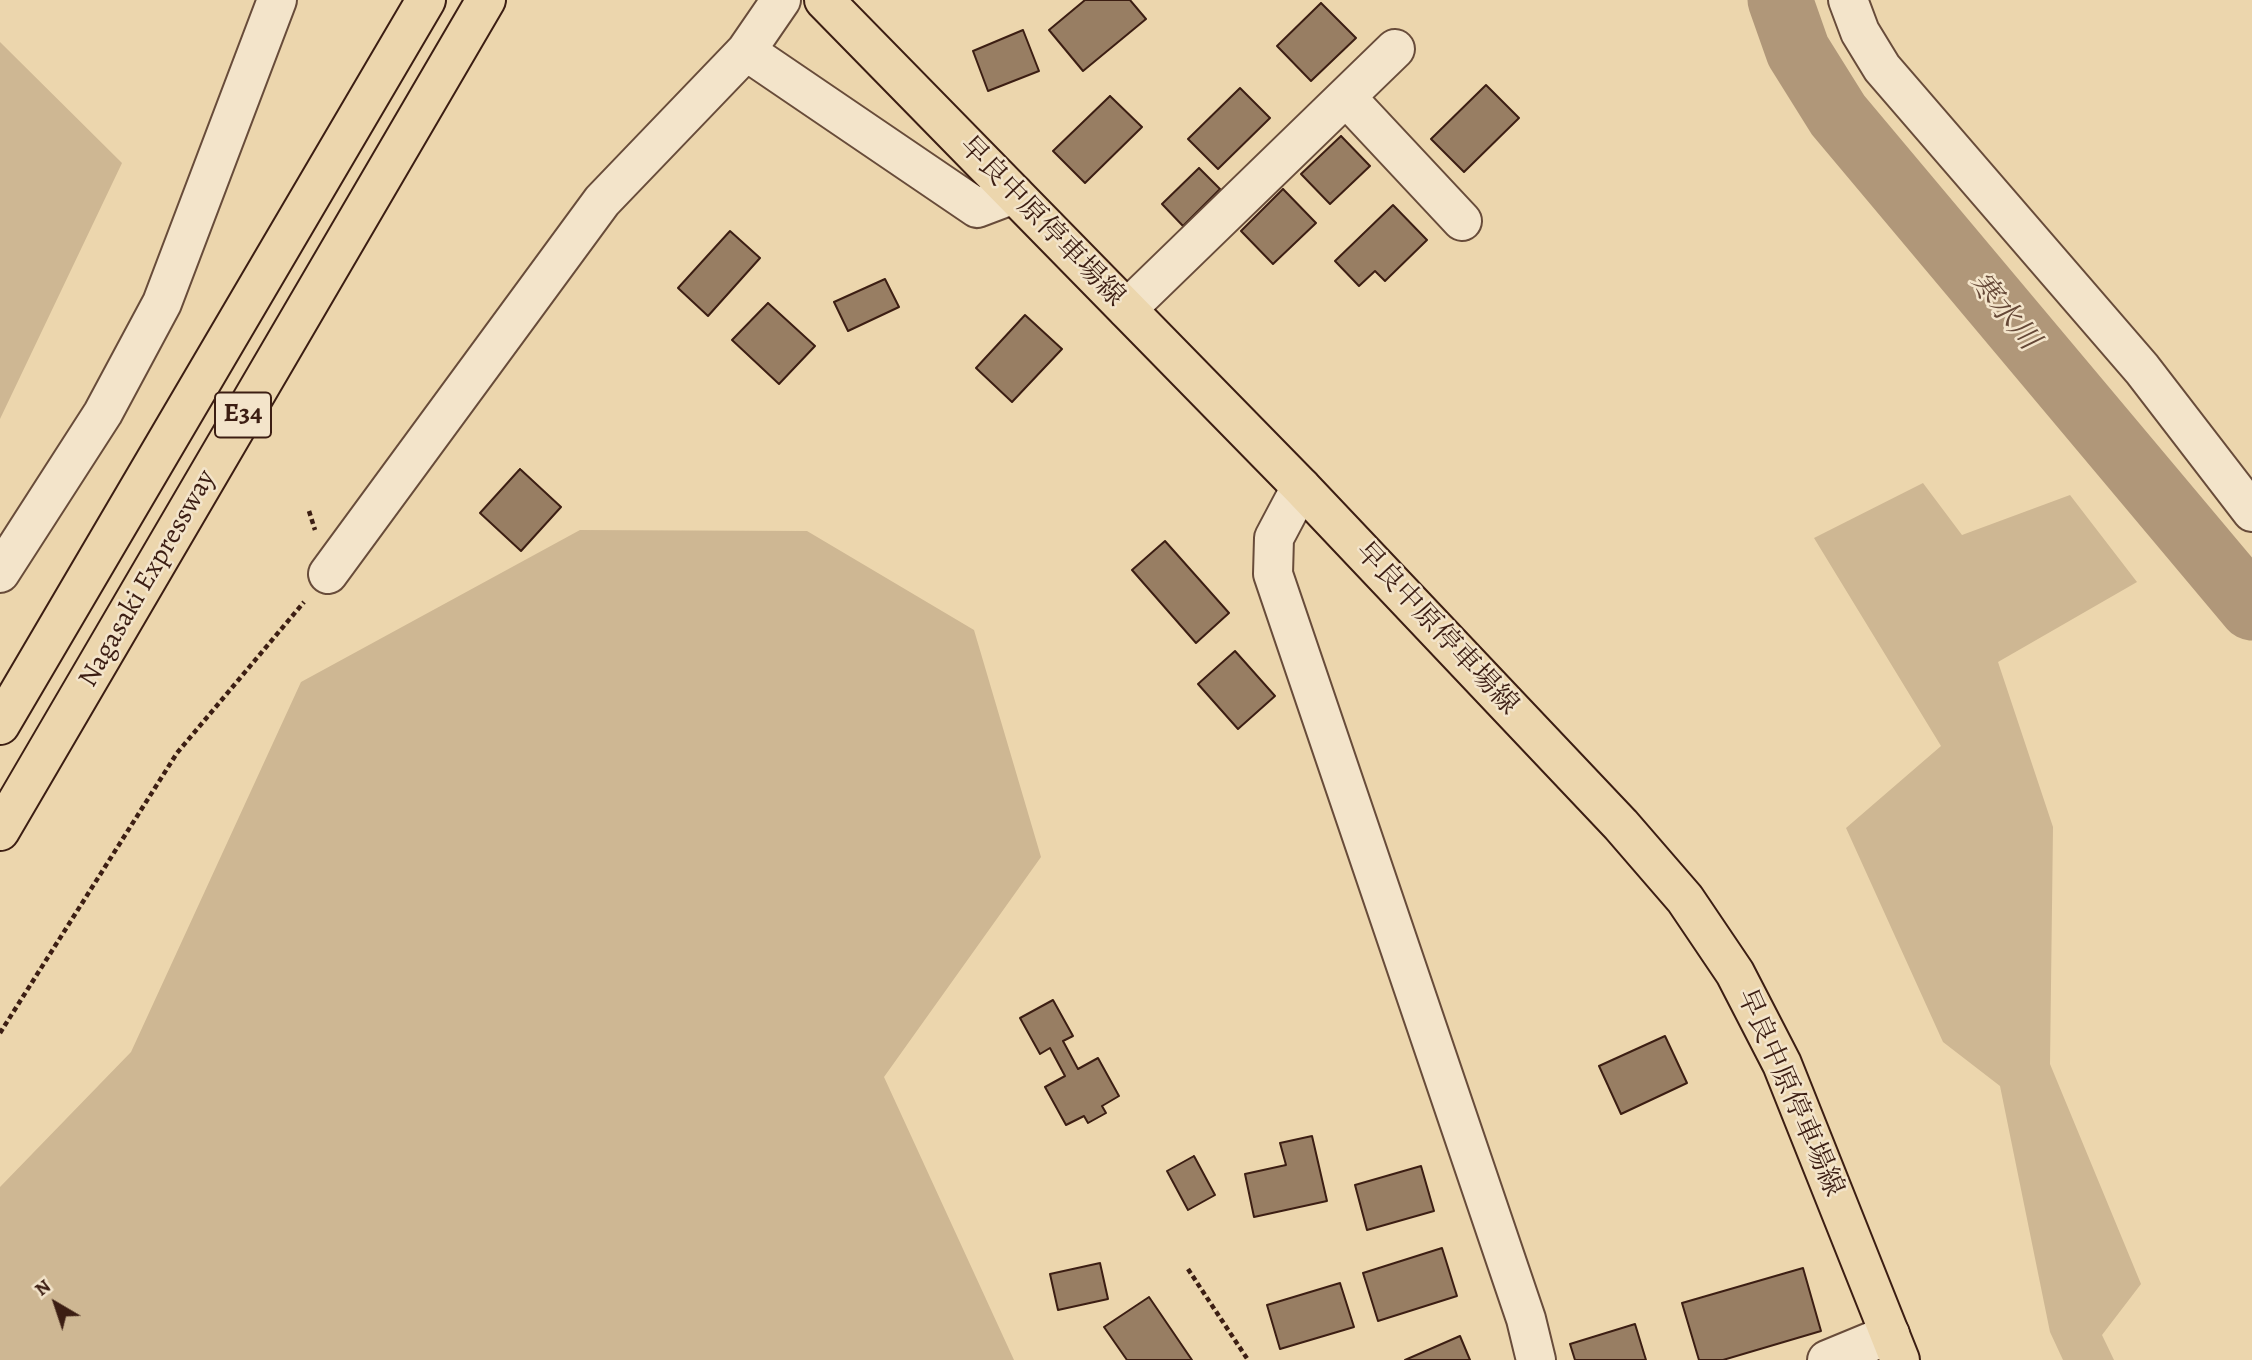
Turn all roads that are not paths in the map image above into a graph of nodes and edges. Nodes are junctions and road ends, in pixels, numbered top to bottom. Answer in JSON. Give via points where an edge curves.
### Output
{"nodes":[{"id":1,"x":276,"y":0,"type":"edge"},
{"id":2,"x":426,"y":0,"type":"edge"},
{"id":3,"x":486,"y":0,"type":"edge"},
{"id":4,"x":781,"y":0,"type":"edge"},
{"id":5,"x":824,"y":0,"type":"edge"},
{"id":6,"x":1848,"y":0,"type":"edge"},
{"id":7,"x":1395,"y":49,"type":"dead end"},
{"id":8,"x":746,"y":51,"type":"junction"},
{"id":9,"x":1346,"y":97,"type":"junction"},
{"id":10,"x":1014,"y":194,"type":"junction"},
{"id":11,"x":1462,"y":221,"type":"dead end"},
{"id":12,"x":1127,"y":309,"type":"junction"},
{"id":13,"x":1301,"y":487,"type":"junction"},
{"id":14,"x":2252,"y":512,"type":"edge"},
{"id":15,"x":0,"y":573,"type":"edge"},
{"id":16,"x":328,"y":574,"type":"road end"},
{"id":17,"x":0,"y":725,"type":"edge"},
{"id":18,"x":0,"y":831,"type":"edge"},
{"id":19,"x":1895,"y":1347,"type":"edge"},
{"id":20,"x":1536,"y":1360,"type":"edge"},
{"id":21,"x":1827,"y":1360,"type":"edge"}],
"edges":[{"from":1,"to":15,"type":"street","via":[[162,303],[103,413]]},
{"from":2,"to":17,"type":"main road","name":"Nagasaki Expressway","number":"E34"},
{"from":3,"to":18,"type":"main road","name":"Nagasaki Expressway","number":"E34"},
{"from":4,"to":8,"type":"street"},
{"from":5,"to":10,"type":"main road","name":"早良中原停車場線"},
{"from":6,"to":14,"type":"street","via":[[1860,32],[1882,68],[2142,369]]},
{"from":7,"to":9,"type":"street"},
{"from":8,"to":10,"type":"street","via":[[977,208]]},
{"from":8,"to":16,"type":"street","via":[[602,201]]},
{"from":9,"to":11,"type":"street"},
{"from":9,"to":12,"type":"street"},
{"from":10,"to":12,"type":"main road","name":"早良中原停車場線"},
{"from":12,"to":13,"type":"main road","name":"早良中原停車場線"},
{"from":13,"to":19,"type":"main road","name":"早良中原停車場線","via":[[1621,825],[1685,899],[1735,973],[1782,1064]]},
{"from":13,"to":20,"type":"street","via":[[1274,538],[1273,574],[1522,1306]]},
{"from":19,"to":21,"type":"street"}]}
